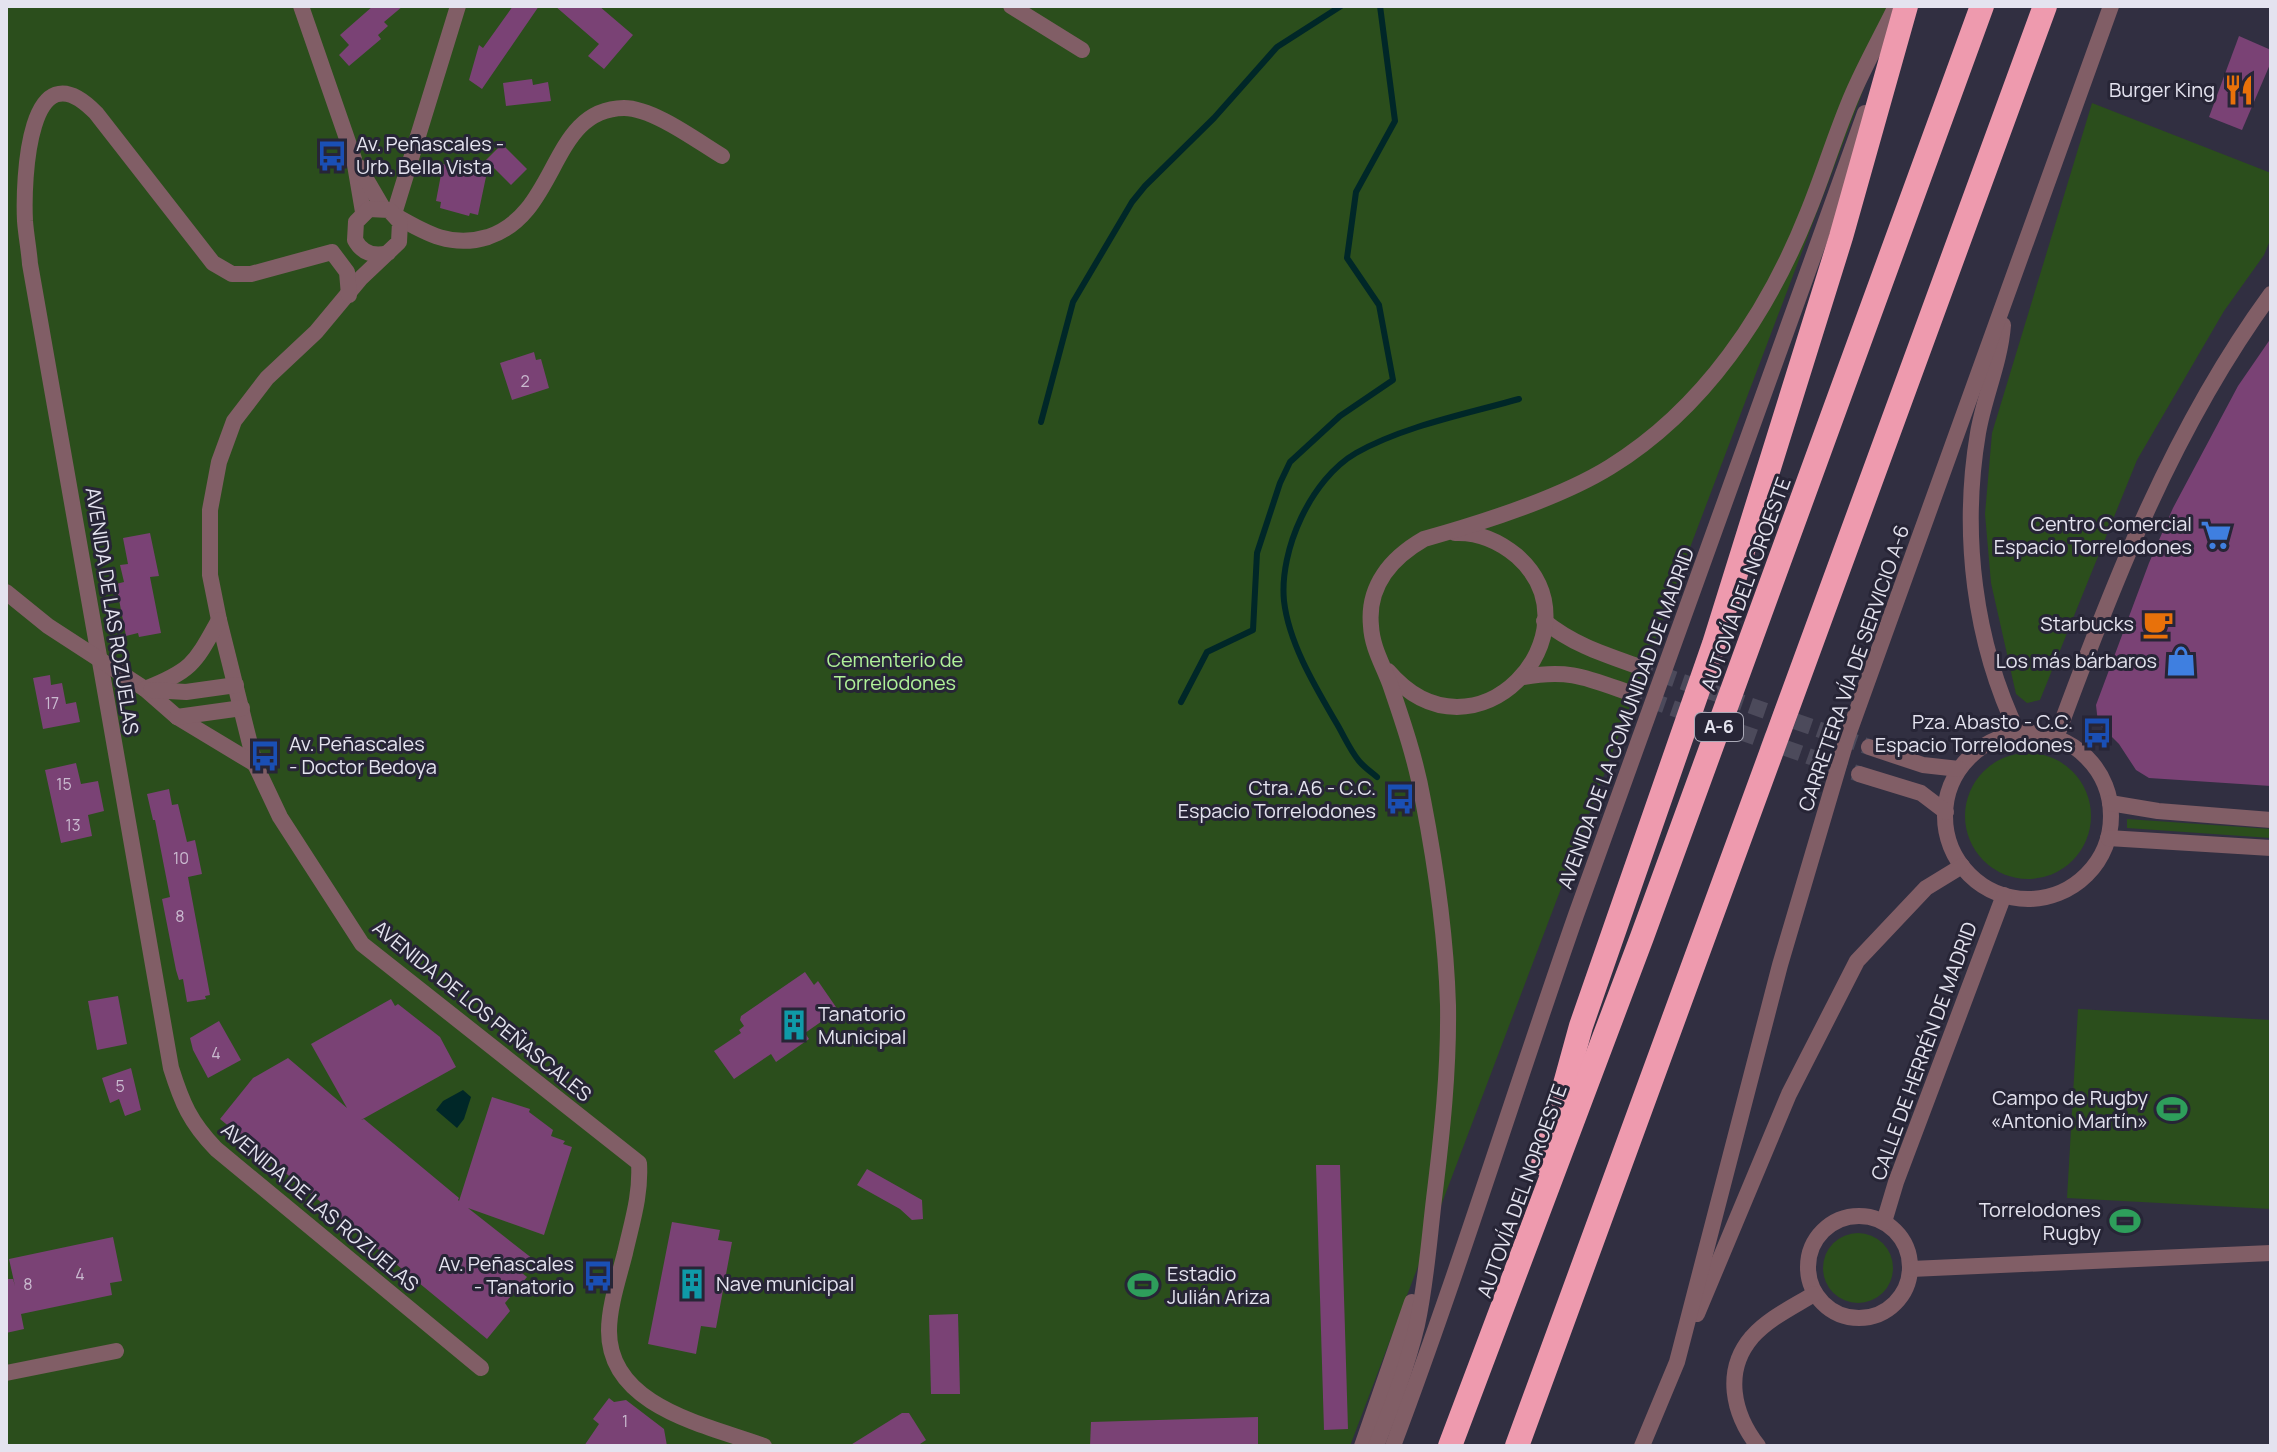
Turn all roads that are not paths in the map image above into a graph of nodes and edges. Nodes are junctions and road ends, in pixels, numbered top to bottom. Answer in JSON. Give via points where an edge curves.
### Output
{"nodes":[{"id":1,"x":301,"y":6,"type":"edge"},
{"id":2,"x":458,"y":6,"type":"edge"},
{"id":3,"x":1011,"y":6,"type":"edge"},
{"id":4,"x":1896,"y":6,"type":"edge"},
{"id":5,"x":1904,"y":6,"type":"edge"},
{"id":6,"x":1982,"y":6,"type":"edge"},
{"id":7,"x":2045,"y":6,"type":"edge"},
{"id":8,"x":2111,"y":6,"type":"edge"},
{"id":9,"x":1082,"y":50,"type":"dead end"},
{"id":10,"x":722,"y":156,"type":"dead end"},
{"id":11,"x":354,"y":159,"type":"junction"},
{"id":12,"x":363,"y":212,"type":"junction"},
{"id":13,"x":391,"y":213,"type":"junction"},
{"id":14,"x":431,"y":237,"type":"junction"},
{"id":15,"x":359,"y":247,"type":"junction"},
{"id":16,"x":394,"y":248,"type":"junction"},
{"id":17,"x":332,"y":252,"type":"junction"},
{"id":18,"x":361,"y":278,"type":"junction"},
{"id":19,"x":2271,"y":294,"type":"edge"},
{"id":20,"x":349,"y":295,"type":"junction"},
{"id":21,"x":2004,"y":303,"type":"junction"},
{"id":22,"x":1444,"y":533,"type":"junction"},
{"id":23,"x":6,"y":592,"type":"edge"},
{"id":24,"x":219,"y":620,"type":"junction"},
{"id":25,"x":1544,"y":621,"type":"junction"},
{"id":26,"x":100,"y":662,"type":"junction"},
{"id":27,"x":1637,"y":666,"type":"tunnel mouth"},
{"id":28,"x":1384,"y":667,"type":"junction"},
{"id":29,"x":1523,"y":677,"type":"junction"},
{"id":30,"x":236,"y":685,"type":"junction"},
{"id":31,"x":145,"y":689,"type":"junction"},
{"id":32,"x":1627,"y":692,"type":"tunnel mouth"},
{"id":33,"x":242,"y":708,"type":"junction"},
{"id":34,"x":177,"y":717,"type":"junction"},
{"id":35,"x":2018,"y":733,"type":"junction"},
{"id":36,"x":2056,"y":738,"type":"junction"},
{"id":37,"x":1869,"y":747,"type":"tunnel mouth"},
{"id":38,"x":255,"y":764,"type":"junction"},
{"id":39,"x":1959,"y":769,"type":"junction"},
{"id":40,"x":1859,"y":774,"type":"tunnel mouth"},
{"id":41,"x":2110,"y":803,"type":"junction"},
{"id":42,"x":1946,"y":812,"type":"junction"},
{"id":43,"x":2271,"y":820,"type":"edge"},
{"id":44,"x":2108,"y":838,"type":"junction"},
{"id":45,"x":2271,"y":848,"type":"edge"},
{"id":46,"x":1962,"y":866,"type":"junction"},
{"id":47,"x":2004,"y":895,"type":"junction"},
{"id":48,"x":1884,"y":1222,"type":"junction"},
{"id":49,"x":1428,"y":1251,"type":"junction"},
{"id":50,"x":2271,"y":1253,"type":"edge"},
{"id":51,"x":1911,"y":1269,"type":"junction"},
{"id":52,"x":1814,"y":1294,"type":"junction"},
{"id":53,"x":1499,"y":1322,"type":"junction"},
{"id":54,"x":116,"y":1351,"type":"dead end"},
{"id":55,"x":1677,"y":1362,"type":"junction"},
{"id":56,"x":481,"y":1368,"type":"dead end"},
{"id":57,"x":6,"y":1373,"type":"edge"},
{"id":58,"x":764,"y":1446,"type":"edge"},
{"id":59,"x":1362,"y":1446,"type":"edge"},
{"id":60,"x":1376,"y":1446,"type":"edge"},
{"id":61,"x":1393,"y":1446,"type":"edge"},
{"id":62,"x":1450,"y":1446,"type":"edge"},
{"id":63,"x":1517,"y":1446,"type":"edge"},
{"id":64,"x":1642,"y":1446,"type":"edge"},
{"id":65,"x":1758,"y":1446,"type":"edge"}],
"edges":[{"from":1,"to":11,"type":"street"},
{"from":2,"to":13,"type":"street"},
{"from":3,"to":9,"type":"street"},
{"from":4,"to":22,"type":"street","via":[[1853,93],[1807,215],[1771,291],[1701,393],[1610,467],[1564,491]]},
{"from":5,"to":53,"type":"highway","via":[[1841,237],[1714,644],[1581,1026]]},
{"from":5,"to":61,"type":"street","name":"AVENIDA DE LA COMUNIDAD DE MADRID","via":[[1617,798]]},
{"from":6,"to":53,"type":"highway","name":"AUTOVÍA DEL NOROESTE","number":"A-6"},
{"from":7,"to":63,"type":"highway"},
{"from":8,"to":21,"type":"street","name":"CARRETERA VÍA DE SERVICIO A-6"},
{"from":10,"to":14,"type":"street","via":[[645,111],[605,110],[584,121],[569,138],[535,203],[502,232],[456,242]]},
{"from":11,"to":12,"type":"street"},
{"from":11,"to":13,"type":"street"},
{"from":12,"to":13,"type":"street"},
{"from":12,"to":15,"type":"street","via":[[354,228]]},
{"from":13,"to":14,"type":"street"},
{"from":13,"to":16,"type":"street","via":[[401,229]]},
{"from":14,"to":16,"type":"street"},
{"from":15,"to":16,"type":"street","via":[[373,255]]},
{"from":15,"to":17,"type":"street","name":"AVENIDA DE LAS ROZUELAS"},
{"from":15,"to":18,"type":"street"},
{"from":16,"to":18,"type":"street","name":"AVENIDA DE LOS PEÑASCALES"},
{"from":17,"to":20,"type":"street","via":[[347,272]]},
{"from":17,"to":26,"type":"street","name":"AVENIDA DE LAS ROZUELAS","via":[[251,274],[232,274],[213,263],[79,96],[62,93],[39,109],[31,138],[25,220]]},
{"from":18,"to":20,"type":"street","name":"AVENIDA DE LOS PEÑASCALES"},
{"from":19,"to":36,"type":"street","via":[[2185,430],[2133,538]]},
{"from":20,"to":24,"type":"street","name":"AVENIDA DE LOS PEÑASCALES","via":[[267,378],[234,421],[210,510],[210,575]]},
{"from":21,"to":35,"type":"street","via":[[2001,346],[1978,432],[1971,539],[1983,631],[2000,697]]},
{"from":21,"to":55,"type":"street","name":"CARRETERA VÍA DE SERVICIO A-6","via":[[1847,738],[1780,965]]},
{"from":22,"to":25,"type":"street","via":[[1487,537],[1523,561],[1535,579]]},
{"from":22,"to":28,"type":"street","via":[[1405,550],[1378,583],[1371,626]]},
{"from":23,"to":26,"type":"street"},
{"from":24,"to":30,"type":"street","name":"AVENIDA DE LOS PEÑASCALES"},
{"from":24,"to":31,"type":"street","via":[[199,658],[179,676]]},
{"from":25,"to":27,"type":"street","via":[[1586,648]]},
{"from":25,"to":29,"type":"street","via":[[1542,642]]},
{"from":26,"to":31,"type":"street"},
{"from":26,"to":56,"type":"street","name":"AVENIDA DE LAS ROZUELAS","via":[[171,1068],[189,1117],[216,1149]]},
{"from":28,"to":29,"type":"street","via":[[1409,691],[1440,705],[1463,707],[1506,692]]},
{"from":28,"to":49,"type":"street","via":[[1406,731],[1433,853],[1448,1004],[1445,1116]]},
{"from":29,"to":32,"type":"street","via":[[1575,673]]},
{"from":30,"to":31,"type":"street","via":[[186,692]]},
{"from":30,"to":33,"type":"street","name":"AVENIDA DE LOS PEÑASCALES"},
{"from":31,"to":34,"type":"street"},
{"from":33,"to":34,"type":"street"},
{"from":33,"to":38,"type":"street","name":"AVENIDA DE LOS PEÑASCALES"},
{"from":34,"to":38,"type":"street"},
{"from":35,"to":36,"type":"street"},
{"from":35,"to":39,"type":"street","via":[[1985,745]]},
{"from":36,"to":41,"type":"street","via":[[2082,753],[2100,775]]},
{"from":37,"to":39,"type":"street","via":[[1923,765]]},
{"from":38,"to":58,"type":"street","name":"AVENIDA DE LOS PEÑASCALES","via":[[280,817],[362,944],[639,1163],[641,1189],[609,1331],[615,1366],[634,1390],[666,1409]]},
{"from":39,"to":42,"type":"street"},
{"from":40,"to":42,"type":"street","via":[[1921,793]]},
{"from":41,"to":43,"type":"street"},
{"from":41,"to":44,"type":"street"},
{"from":42,"to":46,"type":"street","via":[[1946,831]]},
{"from":44,"to":45,"type":"street"},
{"from":44,"to":47,"type":"street","via":[[2093,867],[2068,889],[2026,899]]},
{"from":46,"to":47,"type":"street","via":[[1980,884]]},
{"from":46,"to":55,"type":"street","via":[[1926,888],[1857,961],[1789,1094]]},
{"from":47,"to":48,"type":"street","name":"CALLE DE HERRÉN DE MADRID"},
{"from":48,"to":51,"type":"street","via":[[1899,1234]]},
{"from":48,"to":52,"type":"street","via":[[1862,1215],[1840,1219],[1821,1231],[1809,1250],[1807,1273]]},
{"from":49,"to":59,"type":"street"},
{"from":49,"to":60,"type":"street","via":[[1417,1324]]},
{"from":50,"to":51,"type":"street"},
{"from":51,"to":52,"type":"street","via":[[1906,1291],[1892,1308],[1872,1318],[1850,1319],[1829,1311]]},
{"from":52,"to":65,"type":"street","via":[[1751,1338],[1740,1360],[1734,1382],[1736,1407]]},
{"from":53,"to":62,"type":"highway","name":"AUTOVÍA DEL NOROESTE","number":"A-6"},
{"from":54,"to":57,"type":"street"},
{"from":55,"to":64,"type":"street","name":"CARRETERA VÍA DE SERVICIO A-6"}]}
